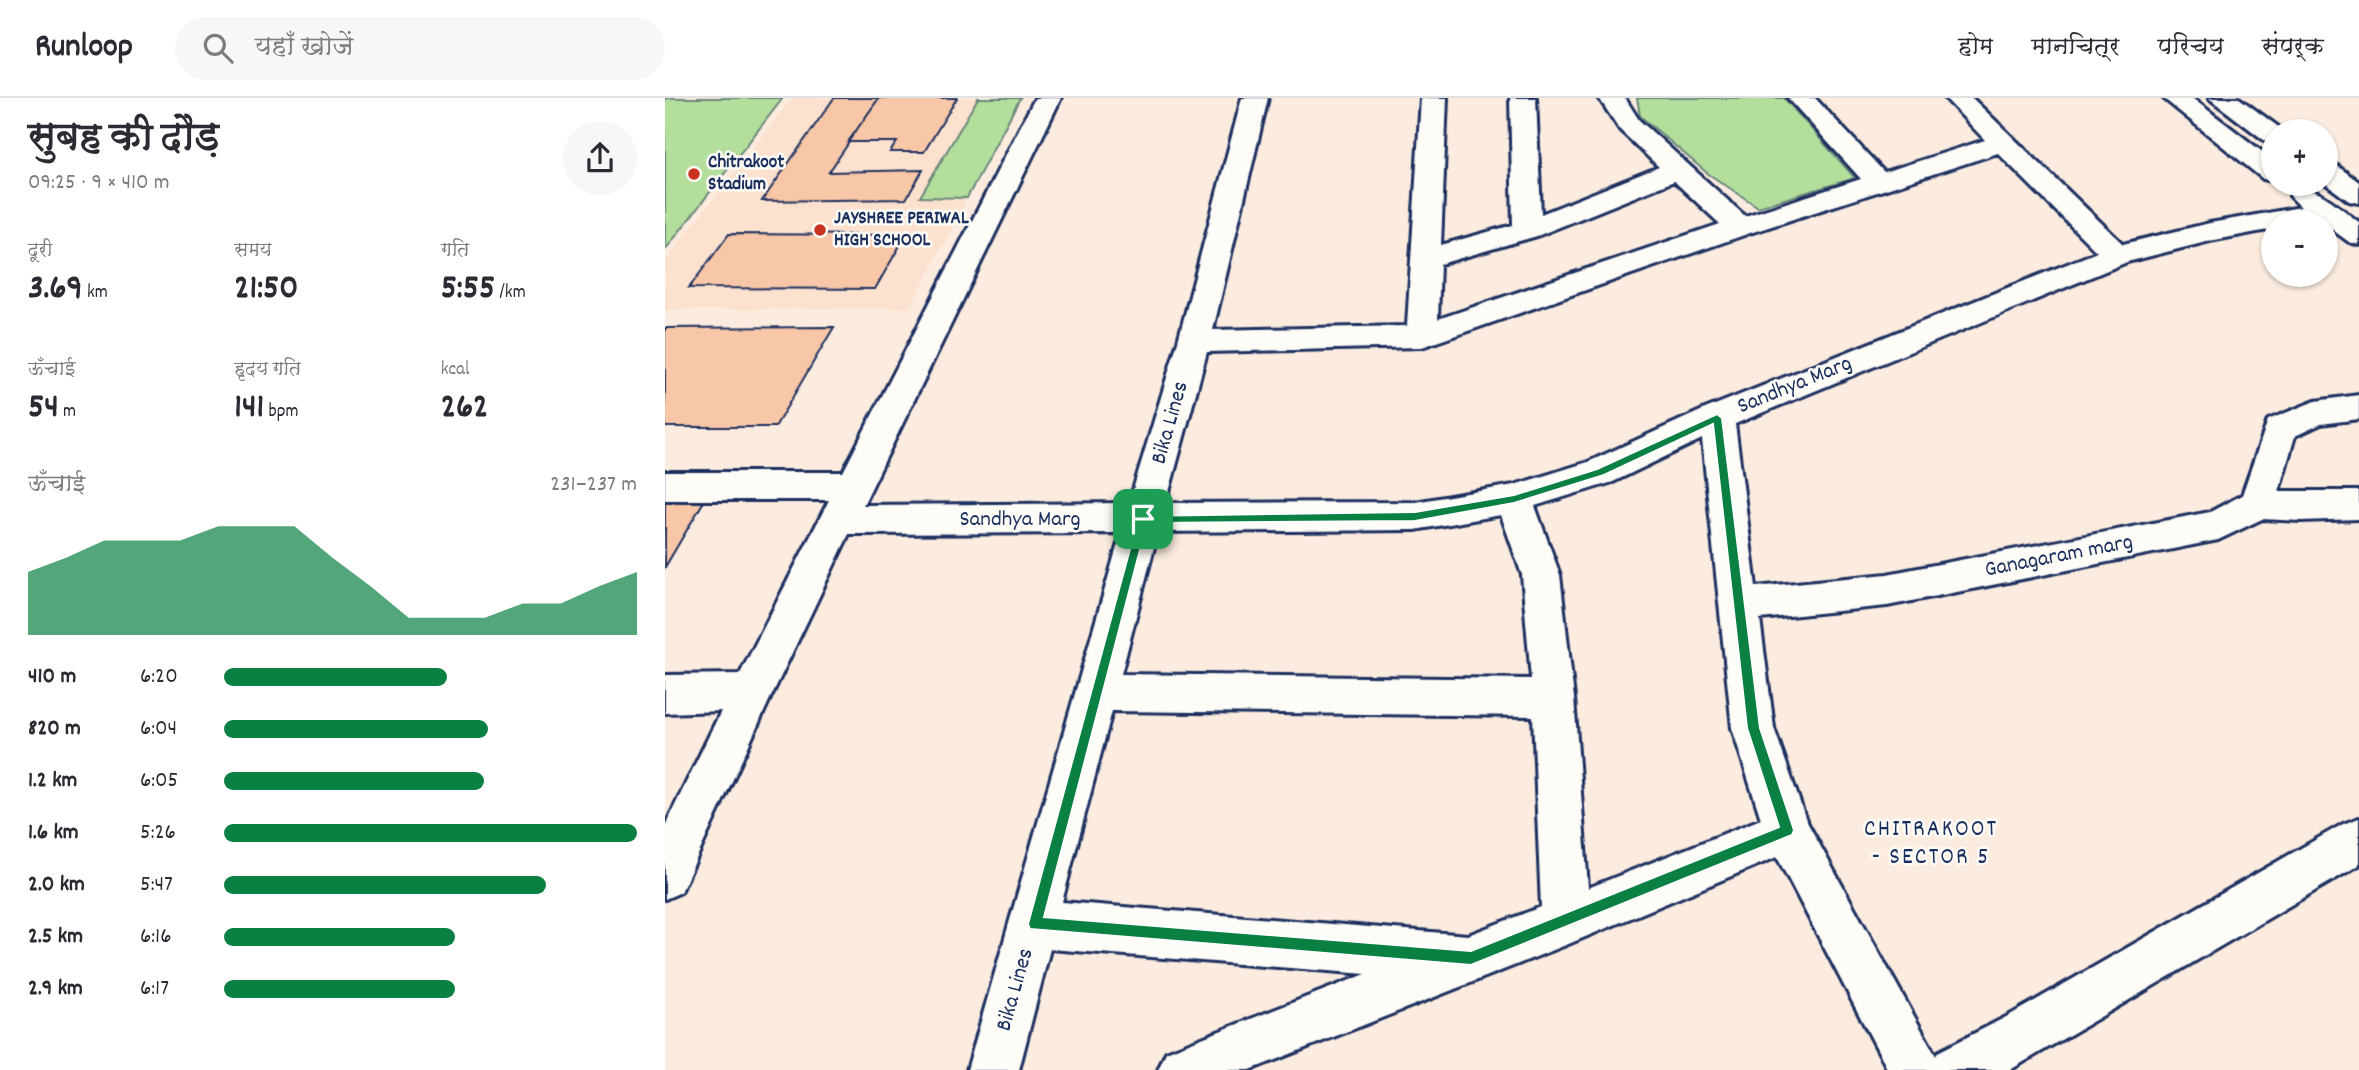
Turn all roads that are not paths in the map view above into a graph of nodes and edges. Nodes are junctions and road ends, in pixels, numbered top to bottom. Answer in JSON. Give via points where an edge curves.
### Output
{"nodes":[{"id":1,"x":1048,"y":98,"type":"edge"},
{"id":2,"x":1255,"y":98,"type":"edge"},
{"id":3,"x":1434,"y":98,"type":"edge"},
{"id":4,"x":1523,"y":98,"type":"edge"},
{"id":5,"x":1612,"y":98,"type":"edge"},
{"id":6,"x":1801,"y":98,"type":"edge"},
{"id":7,"x":1958,"y":98,"type":"edge"},
{"id":8,"x":2176,"y":98,"type":"edge"},
{"id":9,"x":2222,"y":98,"type":"edge"},
{"id":10,"x":2261,"y":126,"type":"edge"},
{"id":11,"x":2005,"y":142,"type":"junction"},
{"id":12,"x":2261,"y":164,"type":"edge"},
{"id":13,"x":2359,"y":168,"type":"edge"},
{"id":14,"x":1676,"y":170,"type":"junction"},
{"id":15,"x":2338,"y":170,"type":"edge"},
{"id":16,"x":2338,"y":180,"type":"edge"},
{"id":17,"x":1878,"y":181,"type":"junction"},
{"id":18,"x":2359,"y":195,"type":"edge"},
{"id":19,"x":2304,"y":196,"type":"edge"},
{"id":20,"x":2324,"y":210,"type":"edge"},
{"id":21,"x":2338,"y":221,"type":"edge"},
{"id":22,"x":2261,"y":223,"type":"edge"},
{"id":23,"x":1741,"y":227,"type":"junction"},
{"id":24,"x":1527,"y":230,"type":"junction"},
{"id":25,"x":2359,"y":236,"type":"edge"},
{"id":26,"x":2117,"y":255,"type":"junction"},
{"id":27,"x":1428,"y":258,"type":"junction"},
{"id":28,"x":1422,"y":336,"type":"junction"},
{"id":29,"x":1194,"y":341,"type":"junction"},
{"id":30,"x":2359,"y":407,"type":"edge"},
{"id":31,"x":1717,"y":418,"type":"junction"},
{"id":32,"x":665,"y":486,"type":"edge"},
{"id":33,"x":855,"y":486,"type":"junction"},
{"id":34,"x":1514,"y":499,"type":"junction"},
{"id":35,"x":2257,"y":504,"type":"junction"},
{"id":36,"x":2359,"y":505,"type":"edge"},
{"id":37,"x":1143,"y":519,"type":"junction"},
{"id":38,"x":837,"y":520,"type":"junction"},
{"id":39,"x":1740,"y":605,"type":"junction"},
{"id":40,"x":752,"y":692,"type":"junction"},
{"id":41,"x":1098,"y":692,"type":"junction"},
{"id":42,"x":665,"y":694,"type":"edge"},
{"id":43,"x":1553,"y":698,"type":"junction"},
{"id":44,"x":1787,"y":830,"type":"junction"},
{"id":45,"x":2359,"y":839,"type":"edge"},
{"id":46,"x":665,"y":876,"type":"edge"},
{"id":47,"x":1566,"y":921,"type":"junction"},
{"id":48,"x":1035,"y":924,"type":"junction"},
{"id":49,"x":1471,"y":958,"type":"junction"},
{"id":50,"x":993,"y":1070,"type":"edge"},
{"id":51,"x":1184,"y":1070,"type":"edge"},
{"id":52,"x":1916,"y":1070,"type":"edge"},
{"id":53,"x":1956,"y":1070,"type":"edge"}],
"edges":[{"from":1,"to":33,"type":"street"},
{"from":2,"to":29,"type":"street","name":"Bika Lines"},
{"from":3,"to":27,"type":"street"},
{"from":4,"to":24,"type":"street"},
{"from":5,"to":14,"type":"street","via":[[1629,125]]},
{"from":6,"to":17,"type":"street"},
{"from":7,"to":11,"type":"street"},
{"from":8,"to":12,"type":"street"},
{"from":9,"to":10,"type":"street"},
{"from":11,"to":17,"type":"street"},
{"from":11,"to":26,"type":"street"},
{"from":13,"to":15,"type":"street"},
{"from":14,"to":23,"type":"street"},
{"from":14,"to":24,"type":"street"},
{"from":16,"to":18,"type":"street"},
{"from":17,"to":23,"type":"street"},
{"from":19,"to":20,"type":"street"},
{"from":21,"to":25,"type":"street"},
{"from":22,"to":26,"type":"street","name":"Sandhya Marg"},
{"from":23,"to":28,"type":"street"},
{"from":24,"to":27,"type":"street"},
{"from":26,"to":31,"type":"street","name":"Sandhya Marg"},
{"from":27,"to":28,"type":"street"},
{"from":28,"to":29,"type":"street"},
{"from":29,"to":37,"type":"street","name":"Bika Lines"},
{"from":30,"to":35,"type":"street","via":[[2315,413],[2280,429]]},
{"from":31,"to":34,"type":"street","name":"Sandhya Marg","via":[[1600,472]]},
{"from":31,"to":39,"type":"street"},
{"from":32,"to":33,"type":"street"},
{"from":33,"to":38,"type":"street"},
{"from":34,"to":37,"type":"street","name":"Sandhya Marg","via":[[1415,516]]},
{"from":34,"to":43,"type":"street","via":[[1541,575]]},
{"from":35,"to":36,"type":"street"},
{"from":35,"to":39,"type":"street","name":"Ganagaram marg","via":[[2218,525],[1887,590]]},
{"from":37,"to":38,"type":"street","name":"Sandhya Marg"},
{"from":37,"to":41,"type":"street","name":"Bika Lines"},
{"from":38,"to":40,"type":"street"},
{"from":39,"to":44,"type":"street","via":[[1753,728]]},
{"from":40,"to":42,"type":"street"},
{"from":40,"to":46,"type":"street"},
{"from":41,"to":43,"type":"street"},
{"from":41,"to":48,"type":"street","name":"Bika Lines"},
{"from":43,"to":47,"type":"street"},
{"from":44,"to":47,"type":"street"},
{"from":44,"to":52,"type":"street"},
{"from":45,"to":53,"type":"street","via":[[2028,1033]]},
{"from":47,"to":49,"type":"street"},
{"from":48,"to":49,"type":"street"},
{"from":48,"to":50,"type":"street","name":"Bika Lines"},
{"from":49,"to":51,"type":"street"}]}
